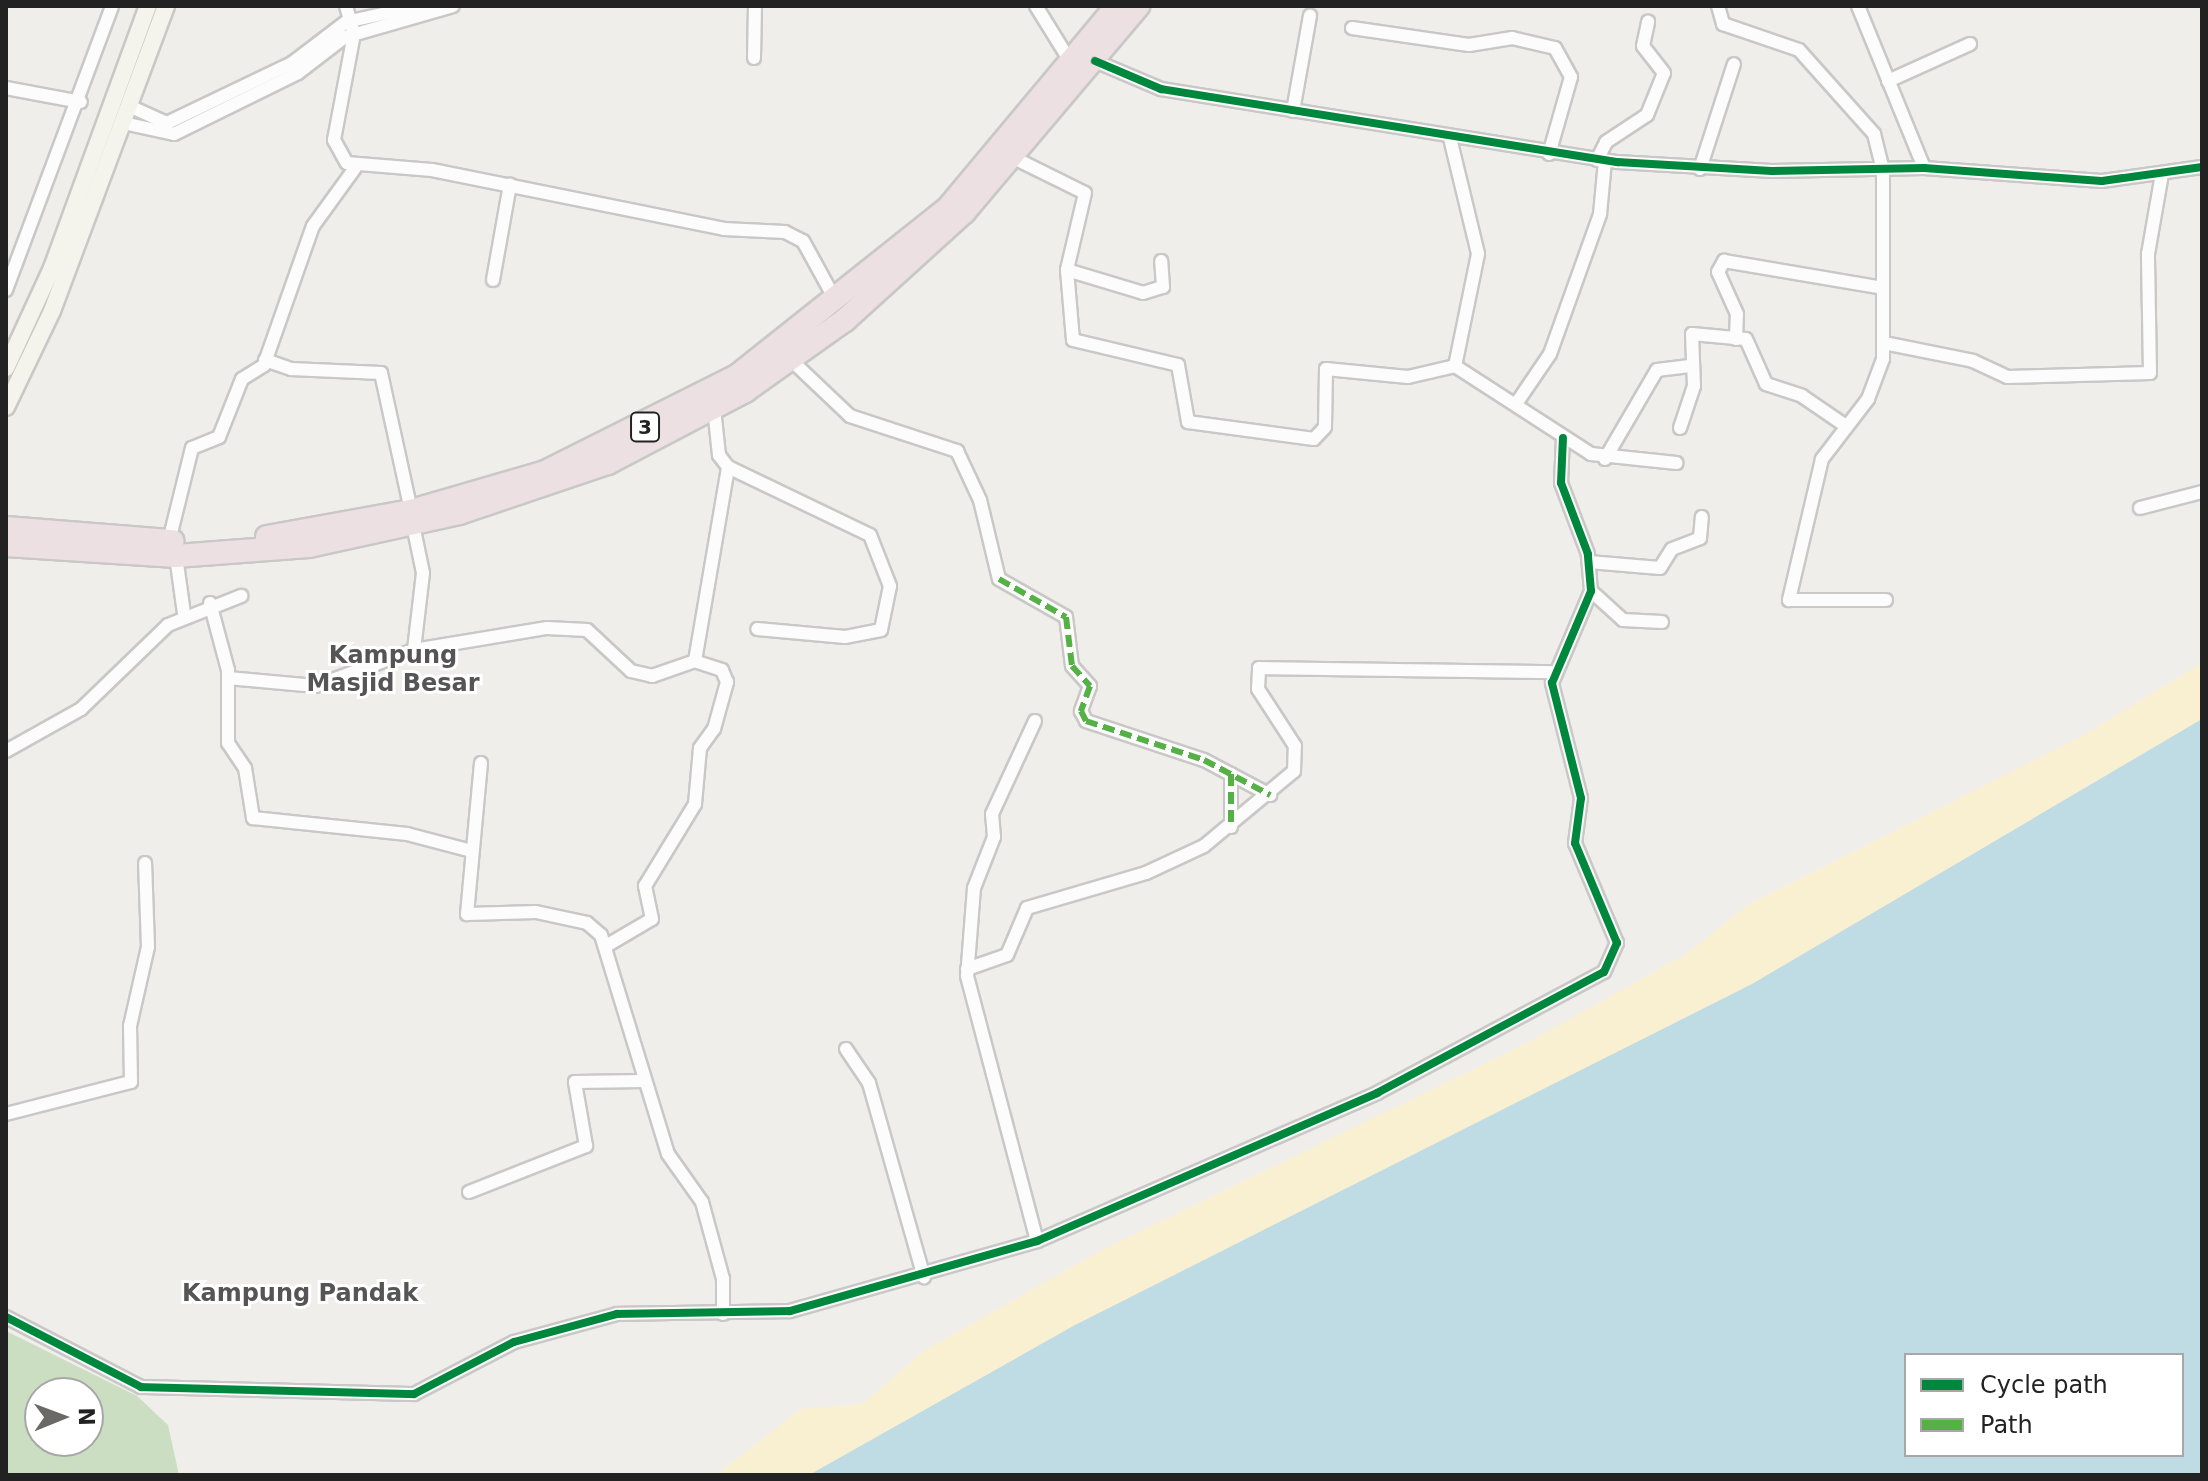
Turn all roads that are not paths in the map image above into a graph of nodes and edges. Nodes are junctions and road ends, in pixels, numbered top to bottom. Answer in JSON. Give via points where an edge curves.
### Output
{"nodes":[{"id":1,"x":112,"y":6,"type":"edge"},
{"id":2,"x":148,"y":6,"type":"edge"},
{"id":3,"x":166,"y":6,"type":"edge"},
{"id":4,"x":346,"y":6,"type":"edge"},
{"id":5,"x":419,"y":6,"type":"edge"},
{"id":6,"x":453,"y":6,"type":"edge"},
{"id":7,"x":755,"y":6,"type":"edge"},
{"id":8,"x":1036,"y":6,"type":"edge"},
{"id":9,"x":1117,"y":6,"type":"edge"},
{"id":10,"x":1138,"y":6,"type":"edge"},
{"id":11,"x":1718,"y":6,"type":"edge"},
{"id":12,"x":1858,"y":6,"type":"edge"},
{"id":13,"x":1310,"y":16,"type":"dead end"},
{"id":14,"x":352,"y":20,"type":"junction"},
{"id":15,"x":1648,"y":22,"type":"dead end"},
{"id":16,"x":1352,"y":28,"type":"dead end"},
{"id":17,"x":354,"y":34,"type":"junction"},
{"id":18,"x":1970,"y":44,"type":"dead end"},
{"id":19,"x":754,"y":58,"type":"dead end"},
{"id":20,"x":1095,"y":61,"type":"junction"},
{"id":21,"x":1072,"y":64,"type":"junction"},
{"id":22,"x":1734,"y":64,"type":"dead end"},
{"id":23,"x":1888,"y":81,"type":"junction"},
{"id":24,"x":6,"y":88,"type":"edge"},
{"id":25,"x":81,"y":102,"type":"junction"},
{"id":26,"x":129,"y":106,"type":"junction"},
{"id":27,"x":1293,"y":111,"type":"junction"},
{"id":28,"x":123,"y":123,"type":"junction"},
{"id":29,"x":1450,"y":138,"type":"junction"},
{"id":30,"x":1549,"y":154,"type":"junction"},
{"id":31,"x":1012,"y":157,"type":"junction"},
{"id":32,"x":1607,"y":161,"type":"junction"},
{"id":33,"x":2202,"y":167,"type":"edge"},
{"id":34,"x":355,"y":168,"type":"junction"},
{"id":35,"x":1924,"y":168,"type":"junction"},
{"id":36,"x":1700,"y":169,"type":"junction"},
{"id":37,"x":1883,"y":169,"type":"junction"},
{"id":38,"x":2162,"y":174,"type":"junction"},
{"id":39,"x":510,"y":185,"type":"junction"},
{"id":40,"x":530,"y":188,"type":"junction"},
{"id":41,"x":508,"y":208,"type":"junction"},
{"id":42,"x":1161,"y":261,"type":"dead end"},
{"id":43,"x":1067,"y":270,"type":"junction"},
{"id":44,"x":493,"y":280,"type":"dead end"},
{"id":45,"x":1883,"y":288,"type":"junction"},
{"id":46,"x":6,"y":290,"type":"edge"},
{"id":47,"x":836,"y":302,"type":"junction"},
{"id":48,"x":1736,"y":339,"type":"junction"},
{"id":49,"x":1884,"y":343,"type":"junction"},
{"id":50,"x":265,"y":360,"type":"junction"},
{"id":51,"x":791,"y":360,"type":"junction"},
{"id":52,"x":1455,"y":366,"type":"junction"},
{"id":53,"x":1690,"y":366,"type":"junction"},
{"id":54,"x":6,"y":368,"type":"edge"},
{"id":55,"x":1518,"y":401,"type":"junction"},
{"id":56,"x":6,"y":407,"type":"edge"},
{"id":57,"x":714,"y":408,"type":"junction"},
{"id":58,"x":1843,"y":424,"type":"junction"},
{"id":59,"x":1680,"y":428,"type":"dead end"},
{"id":60,"x":1563,"y":438,"type":"junction"},
{"id":61,"x":1605,"y":459,"type":"junction"},
{"id":62,"x":1677,"y":463,"type":"dead end"},
{"id":63,"x":728,"y":467,"type":"junction"},
{"id":64,"x":2202,"y":492,"type":"edge"},
{"id":65,"x":2140,"y":508,"type":"dead end"},
{"id":66,"x":6,"y":511,"type":"edge"},
{"id":67,"x":1702,"y":517,"type":"dead end"},
{"id":68,"x":412,"y":518,"type":"junction"},
{"id":69,"x":15,"y":529,"type":"edge"},
{"id":70,"x":6,"y":545,"type":"edge"},
{"id":71,"x":172,"y":549,"type":"junction"},
{"id":72,"x":1589,"y":562,"type":"junction"},
{"id":73,"x":1591,"y":591,"type":"junction"},
{"id":74,"x":241,"y":596,"type":"dead end"},
{"id":75,"x":1886,"y":600,"type":"dead end"},
{"id":76,"x":210,"y":603,"type":"junction"},
{"id":77,"x":184,"y":614,"type":"junction"},
{"id":78,"x":1662,"y":622,"type":"dead end"},
{"id":79,"x":757,"y":629,"type":"dead end"},
{"id":80,"x":414,"y":650,"type":"junction"},
{"id":81,"x":695,"y":661,"type":"junction"},
{"id":82,"x":1552,"y":672,"type":"junction"},
{"id":83,"x":228,"y":678,"type":"junction"},
{"id":84,"x":1035,"y":721,"type":"dead end"},
{"id":85,"x":6,"y":751,"type":"edge"},
{"id":86,"x":481,"y":763,"type":"dead end"},
{"id":87,"x":1231,"y":774,"type":"junction"},
{"id":88,"x":1270,"y":795,"type":"junction"},
{"id":89,"x":1231,"y":827,"type":"junction"},
{"id":90,"x":468,"y":850,"type":"junction"},
{"id":91,"x":145,"y":863,"type":"dead end"},
{"id":92,"x":606,"y":946,"type":"junction"},
{"id":93,"x":967,"y":969,"type":"junction"},
{"id":94,"x":846,"y":1049,"type":"dead end"},
{"id":95,"x":644,"y":1081,"type":"junction"},
{"id":96,"x":6,"y":1114,"type":"edge"},
{"id":97,"x":469,"y":1192,"type":"dead end"},
{"id":98,"x":1037,"y":1241,"type":"junction"},
{"id":99,"x":924,"y":1277,"type":"junction"},
{"id":100,"x":723,"y":1314,"type":"junction"},
{"id":101,"x":6,"y":1317,"type":"edge"}],
"edges":[{"from":1,"to":25,"type":"street"},
{"from":2,"to":54,"type":"main road","via":[[52,268]]},
{"from":3,"to":26,"type":"main road"},
{"from":4,"to":14,"type":"street"},
{"from":5,"to":14,"type":"street"},
{"from":6,"to":17,"type":"street"},
{"from":7,"to":19,"type":"street"},
{"from":8,"to":21,"type":"street"},
{"from":9,"to":21,"type":"highway","number":"3"},
{"from":10,"to":20,"type":"highway","number":"3"},
{"from":11,"to":37,"type":"street","via":[[1723,24],[1799,50],[1870,126]]},
{"from":12,"to":23,"type":"street"},
{"from":13,"to":27,"type":"street"},
{"from":14,"to":17,"type":"street"},
{"from":14,"to":26,"type":"street","via":[[292,63],[167,123]]},
{"from":15,"to":32,"type":"street","via":[[1643,46],[1664,73],[1647,115],[1606,142]]},
{"from":16,"to":30,"type":"street","via":[[1469,45],[1512,38],[1555,48],[1571,77]]},
{"from":17,"to":28,"type":"street","via":[[298,73],[174,134]]},
{"from":17,"to":34,"type":"street","via":[[334,140],[339,156]]},
{"from":18,"to":23,"type":"street"},
{"from":20,"to":27,"type":"street","via":[[1142,85]]},
{"from":20,"to":31,"type":"highway","number":"3"},
{"from":21,"to":47,"type":"highway","number":"3","via":[[948,208]]},
{"from":22,"to":36,"type":"street"},
{"from":23,"to":35,"type":"street"},
{"from":24,"to":25,"type":"street"},
{"from":25,"to":46,"type":"street"},
{"from":26,"to":28,"type":"main road"},
{"from":27,"to":29,"type":"street"},
{"from":28,"to":56,"type":"main road","via":[[52,311]]},
{"from":29,"to":30,"type":"street"},
{"from":29,"to":52,"type":"street","via":[[1478,254]]},
{"from":30,"to":32,"type":"street"},
{"from":31,"to":43,"type":"street","via":[[1085,193]]},
{"from":31,"to":51,"type":"highway","number":"3","via":[[964,212]]},
{"from":32,"to":36,"type":"street"},
{"from":32,"to":55,"type":"street","via":[[1600,214],[1550,354]]},
{"from":33,"to":38,"type":"street"},
{"from":34,"to":39,"type":"street","via":[[432,170]]},
{"from":34,"to":50,"type":"street","via":[[313,226]]},
{"from":35,"to":37,"type":"street"},
{"from":35,"to":38,"type":"street","via":[[2085,181]]},
{"from":36,"to":37,"type":"street"},
{"from":37,"to":45,"type":"street"},
{"from":38,"to":49,"type":"street","via":[[2148,254],[2150,373],[2008,377],[1973,361]]},
{"from":39,"to":40,"type":"street"},
{"from":39,"to":41,"type":"street"},
{"from":40,"to":41,"type":"street"},
{"from":40,"to":47,"type":"street","via":[[712,227],[795,235]]},
{"from":41,"to":44,"type":"street"},
{"from":42,"to":43,"type":"street","via":[[1163,287],[1143,293]]},
{"from":43,"to":52,"type":"street","via":[[1073,340],[1178,365],[1188,422],[1314,439],[1325,427],[1326,369],[1408,377]]},
{"from":45,"to":48,"type":"street","via":[[1724,261],[1718,272],[1737,314]]},
{"from":45,"to":49,"type":"street"},
{"from":47,"to":68,"type":"highway","number":"3","via":[[737,376],[595,452]]},
{"from":48,"to":53,"type":"street","via":[[1692,334]]},
{"from":48,"to":58,"type":"street","via":[[1753,344],[1766,384],[1802,396]]},
{"from":49,"to":58,"type":"street","via":[[1873,388]]},
{"from":50,"to":68,"type":"street","via":[[291,369],[381,373]]},
{"from":50,"to":71,"type":"street","via":[[242,379],[219,437],[192,448]]},
{"from":51,"to":57,"type":"highway","number":"3"},
{"from":51,"to":87,"type":"street","via":[[850,416],[957,451],[982,507],[999,579],[1066,617],[1072,666],[1090,686],[1081,711],[1086,721]]},
{"from":52,"to":55,"type":"street"},
{"from":53,"to":59,"type":"street","via":[[1694,386]]},
{"from":53,"to":61,"type":"street","via":[[1657,370]]},
{"from":55,"to":60,"type":"street"},
{"from":57,"to":63,"type":"street","via":[[719,455]]},
{"from":57,"to":68,"type":"highway","number":"3","via":[[549,487]]},
{"from":58,"to":75,"type":"street","via":[[1822,459],[1789,600]]},
{"from":60,"to":61,"type":"street"},
{"from":60,"to":72,"type":"street","via":[[1564,498]]},
{"from":61,"to":62,"type":"street"},
{"from":63,"to":79,"type":"street","via":[[870,535],[890,586],[881,630],[845,637]]},
{"from":63,"to":81,"type":"street"},
{"from":64,"to":65,"type":"street"},
{"from":66,"to":69,"type":"highway"},
{"from":67,"to":72,"type":"street","via":[[1700,538],[1672,549],[1660,568]]},
{"from":68,"to":71,"type":"highway","number":"3"},
{"from":68,"to":80,"type":"street","via":[[423,573]]},
{"from":69,"to":71,"type":"highway","number":"3"},
{"from":70,"to":71,"type":"highway","number":"3"},
{"from":71,"to":77,"type":"street"},
{"from":72,"to":73,"type":"street"},
{"from":73,"to":78,"type":"street","via":[[1623,620]]},
{"from":73,"to":82,"type":"street"},
{"from":74,"to":76,"type":"street"},
{"from":76,"to":77,"type":"street"},
{"from":76,"to":83,"type":"street"},
{"from":77,"to":85,"type":"street","via":[[81,709]]},
{"from":80,"to":81,"type":"street","via":[[580,627],[631,671],[652,676]]},
{"from":80,"to":83,"type":"street","via":[[316,686]]},
{"from":81,"to":92,"type":"street","via":[[722,670],[727,682],[714,729],[700,748],[695,804],[645,886],[652,919]]},
{"from":82,"to":88,"type":"street","via":[[1259,668],[1258,689],[1299,756]]},
{"from":82,"to":98,"type":"street","via":[[1581,798],[1575,843],[1614,934],[1612,963],[1454,1056]]},
{"from":83,"to":90,"type":"street","via":[[228,743],[245,768],[253,818],[407,834]]},
{"from":84,"to":93,"type":"street","via":[[992,814],[992,848],[974,888]]},
{"from":86,"to":90,"type":"street"},
{"from":87,"to":88,"type":"street"},
{"from":87,"to":89,"type":"street"},
{"from":88,"to":89,"type":"street"},
{"from":89,"to":93,"type":"street","via":[[1146,873],[1027,908],[1007,955]]},
{"from":90,"to":92,"type":"street","via":[[470,918],[536,912],[587,923]]},
{"from":91,"to":96,"type":"street","via":[[148,947],[130,1026],[131,1082]]},
{"from":92,"to":95,"type":"street"},
{"from":93,"to":98,"type":"street","via":[[971,1008],[1030,1195]]},
{"from":94,"to":99,"type":"street","via":[[869,1083]]},
{"from":95,"to":97,"type":"street","via":[[575,1082],[586,1146]]},
{"from":95,"to":100,"type":"street","via":[[671,1159],[702,1202],[723,1279]]},
{"from":98,"to":99,"type":"street"},
{"from":99,"to":100,"type":"street","via":[[790,1311]]},
{"from":100,"to":101,"type":"street","via":[[617,1314],[514,1342],[429,1389],[346,1397],[264,1386],[135,1386]]}]}
